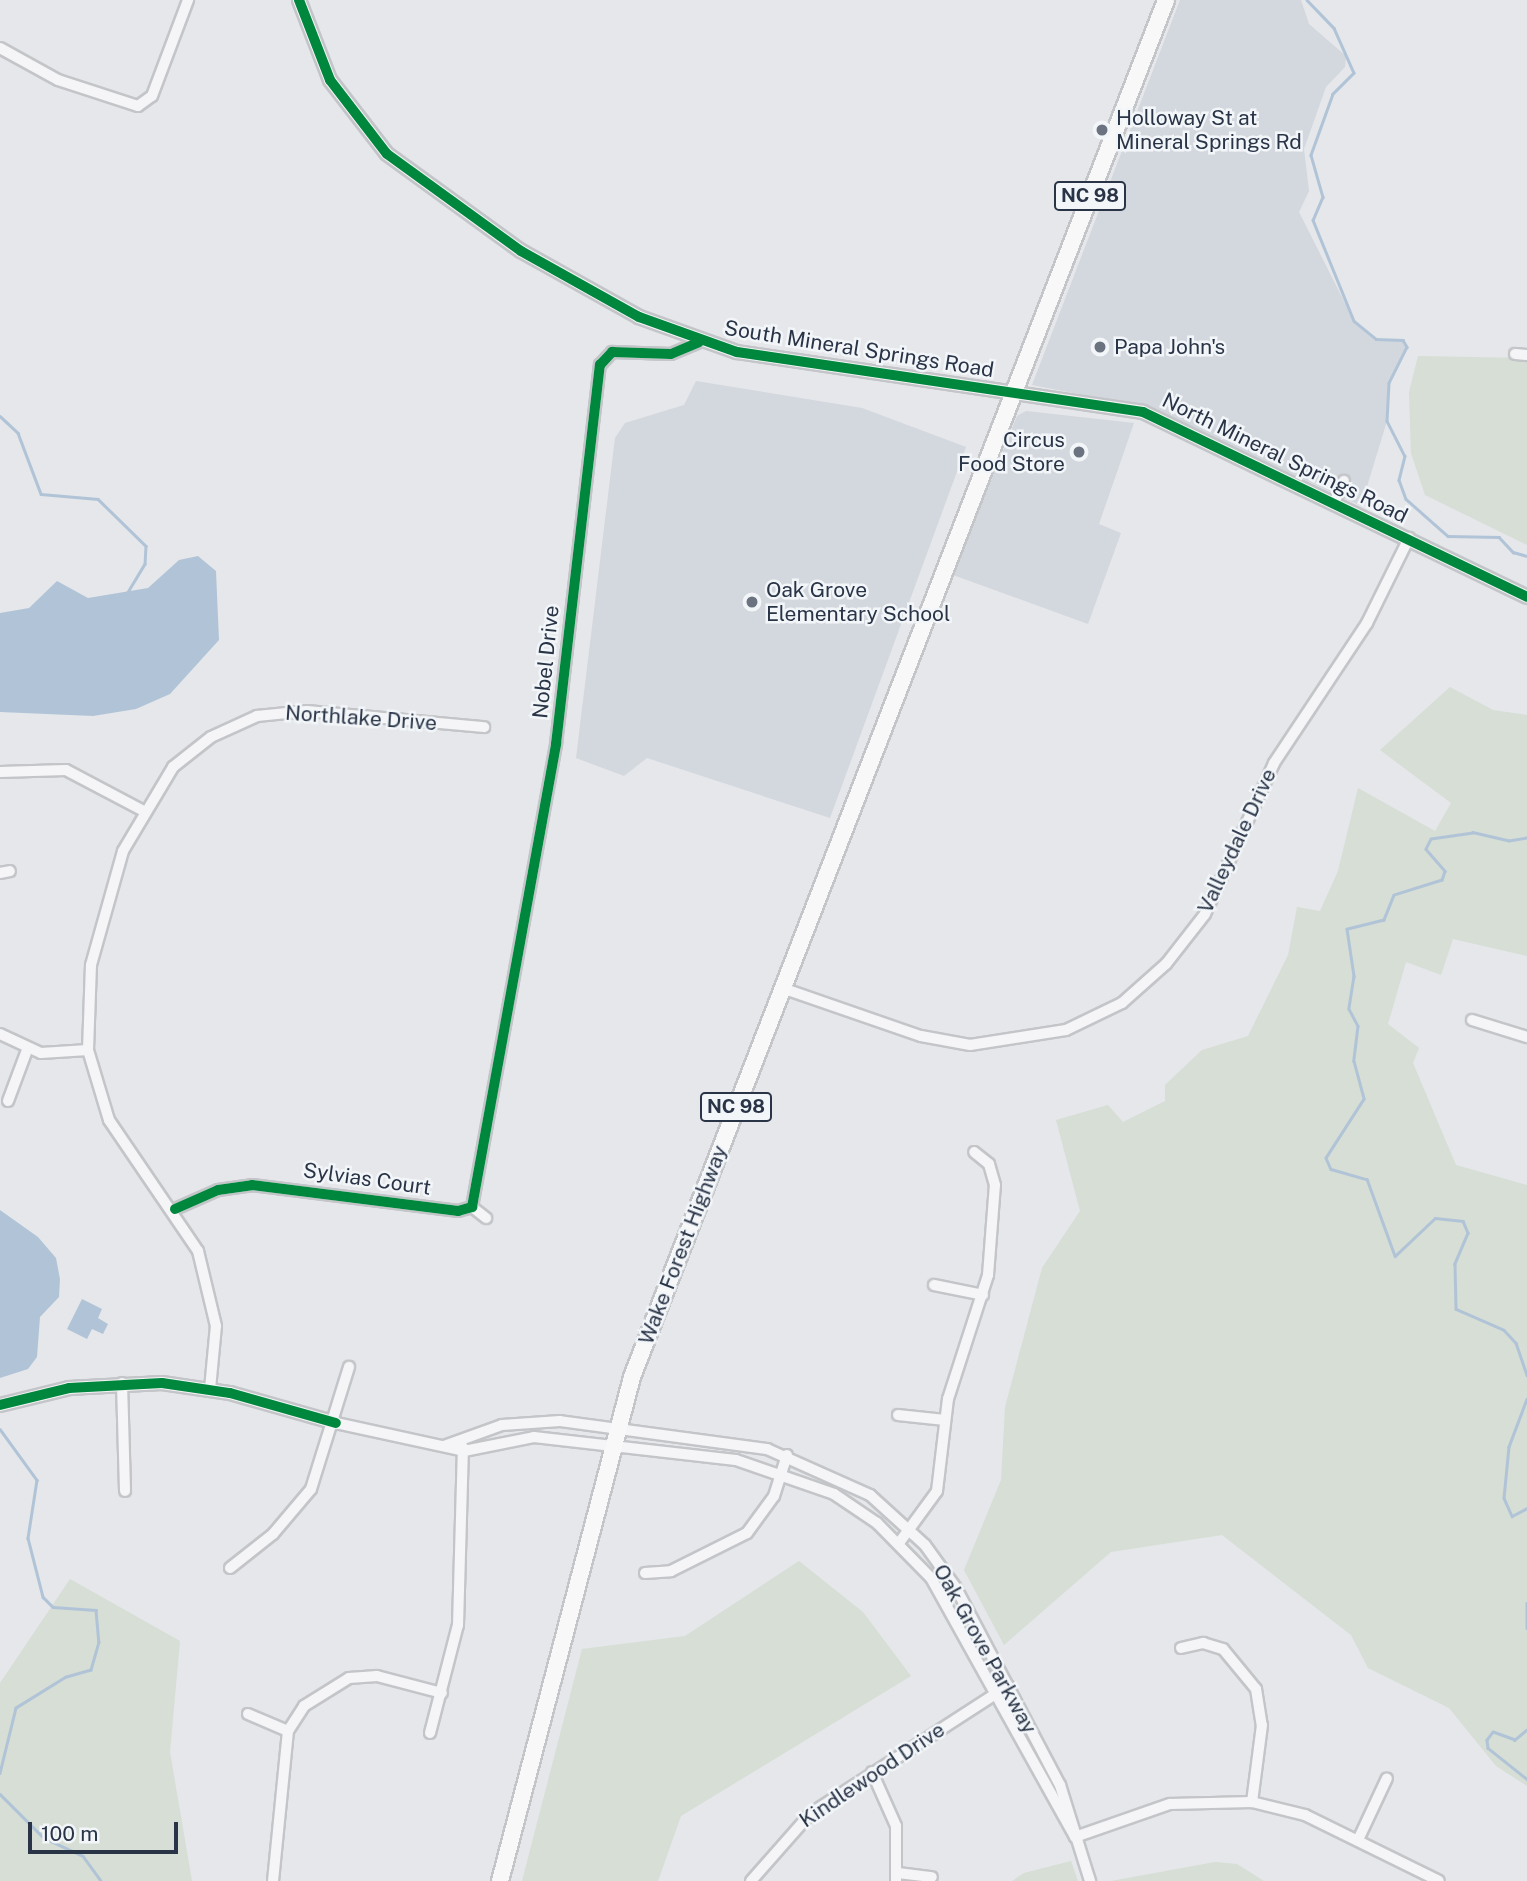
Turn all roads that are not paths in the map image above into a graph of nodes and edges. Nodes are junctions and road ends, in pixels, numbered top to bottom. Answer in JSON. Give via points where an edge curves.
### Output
{"nodes":[{"id":1,"x":188,"y":0,"type":"edge"},
{"id":2,"x":299,"y":0,"type":"edge"},
{"id":3,"x":1166,"y":0,"type":"edge"},
{"id":4,"x":0,"y":47,"type":"edge"},
{"id":5,"x":699,"y":342,"type":"junction"},
{"id":6,"x":1514,"y":354,"type":"dead end"},
{"id":7,"x":1527,"y":355,"type":"edge"},
{"id":8,"x":1014,"y":391,"type":"junction"},
{"id":9,"x":1344,"y":481,"type":"dead end"},
{"id":10,"x":1335,"y":501,"type":"junction"},
{"id":11,"x":1409,"y":538,"type":"junction"},
{"id":12,"x":1527,"y":597,"type":"edge"},
{"id":13,"x":484,"y":727,"type":"dead end"},
{"id":14,"x":0,"y":772,"type":"edge"},
{"id":15,"x":142,"y":810,"type":"junction"},
{"id":16,"x":782,"y":988,"type":"junction"},
{"id":17,"x":1472,"y":1020,"type":"dead end"},
{"id":18,"x":0,"y":1034,"type":"edge"},
{"id":19,"x":1527,"y":1037,"type":"edge"},
{"id":20,"x":27,"y":1050,"type":"junction"},
{"id":21,"x":88,"y":1050,"type":"junction"},
{"id":22,"x":8,"y":1101,"type":"dead end"},
{"id":23,"x":974,"y":1152,"type":"dead end"},
{"id":24,"x":472,"y":1207,"type":"junction"},
{"id":25,"x":175,"y":1209,"type":"junction"},
{"id":26,"x":486,"y":1218,"type":"dead end"},
{"id":27,"x":934,"y":1285,"type":"dead end"},
{"id":28,"x":983,"y":1295,"type":"junction"},
{"id":29,"x":349,"y":1367,"type":"dead end"},
{"id":30,"x":121,"y":1383,"type":"junction"},
{"id":31,"x":210,"y":1389,"type":"junction"},
{"id":32,"x":0,"y":1405,"type":"edge"},
{"id":33,"x":898,"y":1415,"type":"dead end"},
{"id":34,"x":945,"y":1420,"type":"junction"},
{"id":35,"x":336,"y":1423,"type":"junction"},
{"id":36,"x":614,"y":1432,"type":"junction"},
{"id":37,"x":461,"y":1439,"type":"junction"},
{"id":38,"x":443,"y":1447,"type":"junction"},
{"id":39,"x":609,"y":1450,"type":"junction"},
{"id":40,"x":464,"y":1451,"type":"junction"},
{"id":41,"x":787,"y":1455,"type":"junction"},
{"id":42,"x":781,"y":1473,"type":"junction"},
{"id":43,"x":125,"y":1492,"type":"dead end"},
{"id":44,"x":910,"y":1530,"type":"junction"},
{"id":45,"x":899,"y":1543,"type":"junction"},
{"id":46,"x":230,"y":1568,"type":"dead end"},
{"id":47,"x":645,"y":1573,"type":"dead end"},
{"id":48,"x":1181,"y":1648,"type":"dead end"},
{"id":49,"x":1008,"y":1686,"type":"junction"},
{"id":50,"x":996,"y":1692,"type":"junction"},
{"id":51,"x":442,"y":1693,"type":"junction"},
{"id":52,"x":248,"y":1714,"type":"dead end"},
{"id":53,"x":288,"y":1731,"type":"junction"},
{"id":54,"x":430,"y":1733,"type":"dead end"},
{"id":55,"x":872,"y":1772,"type":"junction"},
{"id":56,"x":1387,"y":1779,"type":"dead end"},
{"id":57,"x":1252,"y":1802,"type":"junction"},
{"id":58,"x":1075,"y":1837,"type":"junction"},
{"id":59,"x":1358,"y":1840,"type":"junction"},
{"id":60,"x":897,"y":1877,"type":"edge"},
{"id":61,"x":932,"y":1877,"type":"dead end"},
{"id":62,"x":273,"y":1881,"type":"edge"},
{"id":63,"x":500,"y":1881,"type":"edge"},
{"id":64,"x":751,"y":1881,"type":"edge"},
{"id":65,"x":1090,"y":1881,"type":"edge"},
{"id":66,"x":1439,"y":1881,"type":"edge"}],
"edges":[{"from":1,"to":4,"type":"street","via":[[152,96],[138,106],[58,80]]},
{"from":2,"to":5,"type":"street","name":"South Mineral Springs Road","via":[[345,105],[402,168],[569,280]]},
{"from":3,"to":8,"type":"highway","number":"NC 98"},
{"from":5,"to":8,"type":"street","name":"South Mineral Springs Road"},
{"from":5,"to":24,"type":"street","name":"Nobel Drive","via":[[671,354],[612,352],[600,365],[556,744]]},
{"from":6,"to":7,"type":"street"},
{"from":8,"to":10,"type":"street","name":"North Mineral Springs Road","via":[[1143,412]]},
{"from":8,"to":16,"type":"highway","name":"Wake Forest Highway","number":"NC 98"},
{"from":9,"to":10,"type":"street"},
{"from":10,"to":11,"type":"street","name":"North Mineral Springs Road"},
{"from":11,"to":12,"type":"street","name":"North Mineral Springs Road"},
{"from":11,"to":16,"type":"street","name":"Valleydale Drive","via":[[1367,623],[1274,762],[1205,914],[1166,964],[1122,1003],[1066,1030],[970,1045],[921,1036]]},
{"from":13,"to":15,"type":"street","name":"Northlake Drive","via":[[307,711],[257,716],[187,754]]},
{"from":14,"to":15,"type":"street","via":[[66,770]]},
{"from":15,"to":21,"type":"street","name":"Northlake Drive","via":[[123,851],[91,965]]},
{"from":16,"to":36,"type":"highway","name":"Wake Forest Highway","number":"NC 98"},
{"from":17,"to":19,"type":"street"},
{"from":18,"to":20,"type":"street"},
{"from":20,"to":21,"type":"street"},
{"from":20,"to":22,"type":"street"},
{"from":21,"to":25,"type":"street","name":"Northlake Drive","via":[[110,1121]]},
{"from":23,"to":28,"type":"street","via":[[989,1164],[995,1185]]},
{"from":24,"to":25,"type":"street","name":"Sylvias Court","via":[[458,1211],[252,1185],[218,1190]]},
{"from":24,"to":26,"type":"street"},
{"from":25,"to":31,"type":"street","name":"Northlake Drive","via":[[210,1286],[216,1347]]},
{"from":27,"to":28,"type":"street"},
{"from":28,"to":34,"type":"street"},
{"from":29,"to":35,"type":"street"},
{"from":30,"to":31,"type":"street"},
{"from":30,"to":32,"type":"street"},
{"from":30,"to":43,"type":"street"},
{"from":31,"to":35,"type":"street"},
{"from":33,"to":34,"type":"street"},
{"from":34,"to":44,"type":"street","via":[[937,1491]]},
{"from":35,"to":38,"type":"street"},
{"from":35,"to":46,"type":"street","via":[[301,1503]]},
{"from":36,"to":37,"type":"street","name":"Oak Grove Parkway","via":[[533,1420]]},
{"from":36,"to":39,"type":"highway","name":"Wake Forest Highway","number":"NC 98"},
{"from":36,"to":41,"type":"street","name":"Oak Grove Parkway","via":[[730,1442]]},
{"from":37,"to":38,"type":"street","name":"Oak Grove Parkway"},
{"from":37,"to":40,"type":"street"},
{"from":38,"to":40,"type":"street"},
{"from":39,"to":40,"type":"street","name":"Oak Grove Parkway","via":[[534,1437]]},
{"from":39,"to":42,"type":"street","name":"Oak Grove Parkway","via":[[736,1460]]},
{"from":39,"to":63,"type":"highway","name":"Wake Forest Highway","number":"NC 98"},
{"from":40,"to":51,"type":"street","via":[[458,1625]]},
{"from":41,"to":42,"type":"street"},
{"from":41,"to":44,"type":"street","name":"Oak Grove Parkway","via":[[870,1495]]},
{"from":42,"to":45,"type":"street","name":"Oak Grove Parkway","via":[[834,1494]]},
{"from":42,"to":47,"type":"street","via":[[766,1511],[747,1533],[671,1571]]},
{"from":44,"to":45,"type":"street"},
{"from":44,"to":49,"type":"street","name":"Oak Grove Parkway","via":[[956,1588]]},
{"from":45,"to":50,"type":"street","name":"Oak Grove Parkway","via":[[951,1608]]},
{"from":48,"to":57,"type":"street","via":[[1203,1643],[1223,1649],[1256,1689],[1262,1725]]},
{"from":49,"to":50,"type":"street","name":"Kindlewood Drive"},
{"from":49,"to":58,"type":"street","name":"Oak Grove Parkway","via":[[1072,1813]]},
{"from":50,"to":55,"type":"street","name":"Kindlewood Drive"},
{"from":50,"to":58,"type":"street","name":"Oak Grove Parkway"},
{"from":51,"to":53,"type":"street","via":[[377,1676],[349,1678],[304,1706]]},
{"from":51,"to":54,"type":"street"},
{"from":52,"to":53,"type":"street"},
{"from":53,"to":62,"type":"street"},
{"from":55,"to":60,"type":"street","via":[[896,1826]]},
{"from":55,"to":64,"type":"street","name":"Kindlewood Drive","via":[[799,1824]]},
{"from":56,"to":59,"type":"street"},
{"from":57,"to":58,"type":"street","via":[[1170,1804]]},
{"from":57,"to":59,"type":"street","via":[[1305,1815]]},
{"from":58,"to":65,"type":"street","name":"Oak Grove Parkway"},
{"from":59,"to":66,"type":"street"},
{"from":60,"to":61,"type":"street"}]}
